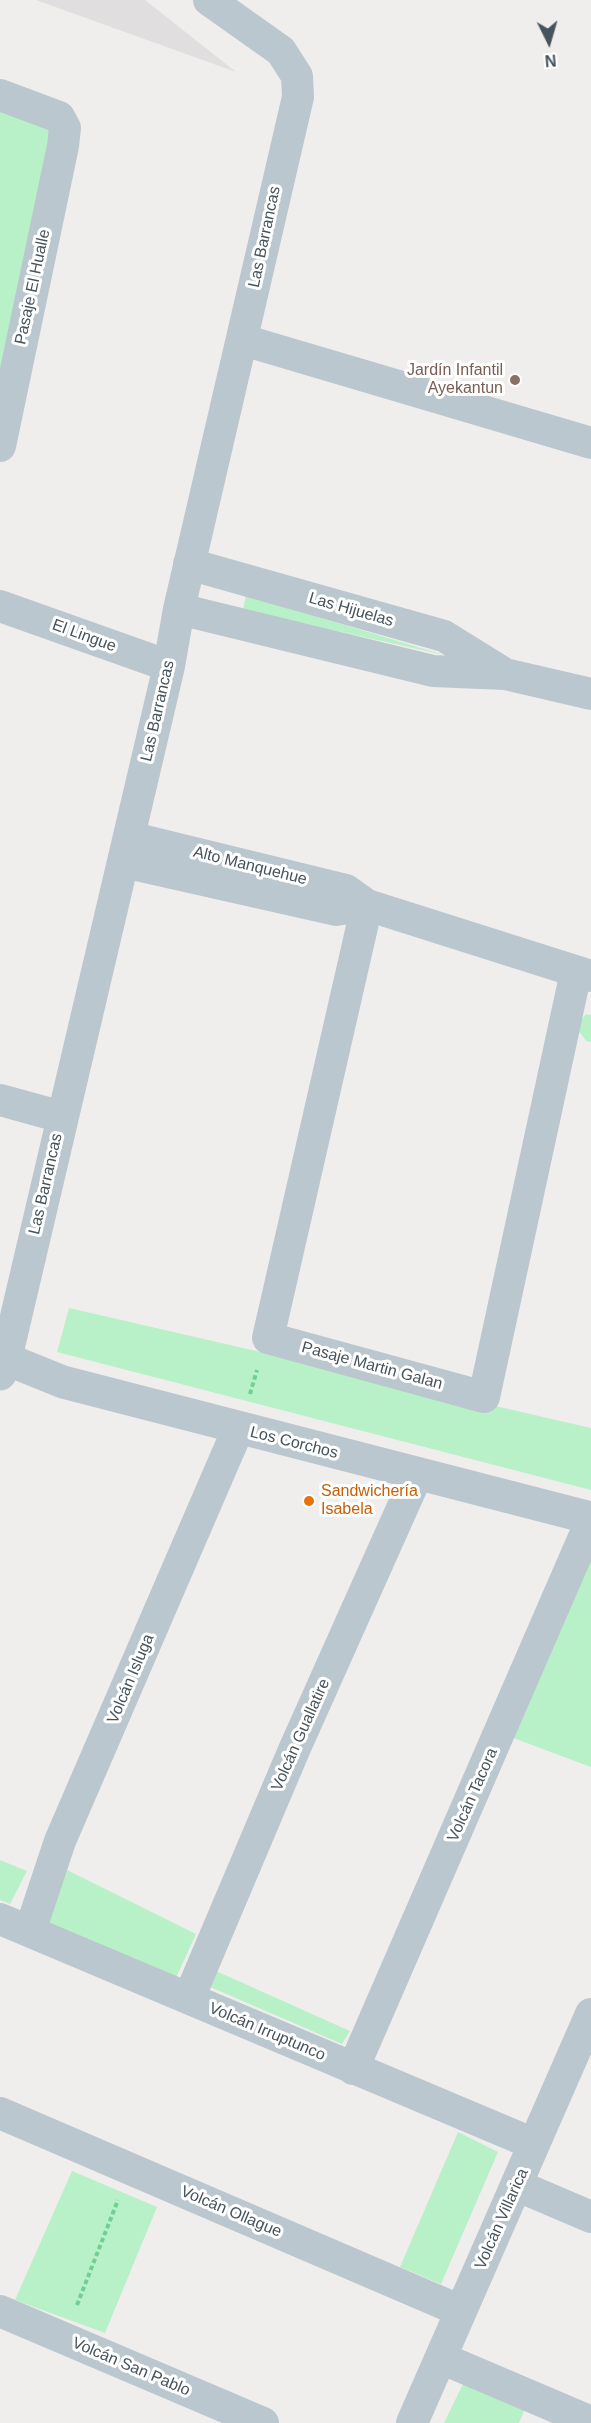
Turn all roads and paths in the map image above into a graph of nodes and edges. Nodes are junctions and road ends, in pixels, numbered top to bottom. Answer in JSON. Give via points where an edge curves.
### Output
{"nodes":[{"id":1,"x":209,"y":0,"type":"edge"},
{"id":2,"x":0,"y":95,"type":"edge"},
{"id":3,"x":243,"y":340,"type":"junction"},
{"id":4,"x":591,"y":443,"type":"edge"},
{"id":5,"x":0,"y":446,"type":"edge"},
{"id":6,"x":189,"y":564,"type":"junction"},
{"id":7,"x":0,"y":606,"type":"edge"},
{"id":8,"x":179,"y":609,"type":"junction"},
{"id":9,"x":169,"y":666,"type":"junction"},
{"id":10,"x":505,"y":674,"type":"junction"},
{"id":11,"x":591,"y":694,"type":"edge"},
{"id":12,"x":126,"y":849,"type":"junction"},
{"id":13,"x":367,"y":905,"type":"junction"},
{"id":14,"x":583,"y":974,"type":"edge"},
{"id":15,"x":0,"y":1100,"type":"edge"},
{"id":16,"x":62,"y":1117,"type":"junction"},
{"id":17,"x":268,"y":1338,"type":"junction"},
{"id":18,"x":2,"y":1363,"type":"edge"},
{"id":19,"x":238,"y":1429,"type":"junction"},
{"id":20,"x":417,"y":1475,"type":"junction"},
{"id":21,"x":591,"y":1519,"type":"edge"},
{"id":22,"x":0,"y":1919,"type":"edge"},
{"id":23,"x":30,"y":1932,"type":"junction"},
{"id":24,"x":189,"y":1998,"type":"junction"},
{"id":25,"x":591,"y":2014,"type":"edge"},
{"id":26,"x":353,"y":2069,"type":"junction"},
{"id":27,"x":0,"y":2113,"type":"edge"},
{"id":28,"x":534,"y":2144,"type":"junction"},
{"id":29,"x":130,"y":2168,"type":"junction"},
{"id":30,"x":516,"y":2185,"type":"junction"},
{"id":31,"x":591,"y":2217,"type":"edge"},
{"id":32,"x":0,"y":2311,"type":"edge"},
{"id":33,"x":461,"y":2311,"type":"junction"},
{"id":34,"x":64,"y":2339,"type":"junction"},
{"id":35,"x":441,"y":2358,"type":"junction"},
{"id":36,"x":591,"y":2422,"type":"edge"},
{"id":37,"x":263,"y":2423,"type":"edge"},
{"id":38,"x":412,"y":2423,"type":"edge"}],
"edges":[{"from":1,"to":3,"type":"street","name":"Las Barrancas","via":[[281,51],[297,76],[298,97]]},
{"from":2,"to":5,"type":"street","name":"Pasaje El Hualle","via":[[59,117],[64,128]]},
{"from":3,"to":4,"type":"street"},
{"from":3,"to":6,"type":"street","name":"Las Barrancas"},
{"from":6,"to":8,"type":"street","name":"Las Barrancas"},
{"from":6,"to":10,"type":"street","name":"Las Hijuelas","via":[[444,636]]},
{"from":7,"to":9,"type":"street","name":"El Lingue"},
{"from":8,"to":9,"type":"street","name":"Las Barrancas"},
{"from":8,"to":10,"type":"street","name":"Las Hijuelas","via":[[433,671]]},
{"from":9,"to":12,"type":"street","name":"Las Barrancas"},
{"from":10,"to":11,"type":"street","name":"Las Hijuelas"},
{"from":12,"to":13,"type":"street","name":"Alto Manquehue","via":[[346,890]]},
{"from":12,"to":16,"type":"street","name":"Las Barrancas"},
{"from":13,"to":14,"type":"street","name":"Alto Manquehue"},
{"from":13,"to":17,"type":"street"},
{"from":14,"to":17,"type":"street","name":"Pasaje Martin Galan","via":[[484,1397]]},
{"from":15,"to":16,"type":"street"},
{"from":16,"to":18,"type":"street","name":"Las Barrancas"},
{"from":17,"to":19,"type":"path"},
{"from":18,"to":19,"type":"street","name":"Los Corchos"},
{"from":19,"to":20,"type":"street","name":"Los Corchos"},
{"from":19,"to":23,"type":"street","name":"Volcán Isluga","via":[[60,1841]]},
{"from":20,"to":21,"type":"street","name":"Los Corchos"},
{"from":20,"to":24,"type":"street","name":"Volcán Guallatire"},
{"from":21,"to":26,"type":"street","name":"Volcán Tacora"},
{"from":22,"to":23,"type":"street","name":"Volcán Irruptunco"},
{"from":23,"to":24,"type":"street","name":"Volcán Irruptunco"},
{"from":24,"to":26,"type":"street","name":"Volcán Irruptunco"},
{"from":25,"to":28,"type":"street","name":"Volcán Villarica"},
{"from":26,"to":28,"type":"street","name":"Volcán Irruptunco"},
{"from":27,"to":29,"type":"street","name":"Volcán Ollague"},
{"from":28,"to":30,"type":"street","name":"Volcán Villarica"},
{"from":29,"to":33,"type":"street","name":"Volcán Ollague"},
{"from":29,"to":34,"type":"path"},
{"from":30,"to":31,"type":"street"},
{"from":30,"to":33,"type":"street","name":"Volcán Villarica"},
{"from":32,"to":34,"type":"street","name":"Volcán San Pablo"},
{"from":33,"to":35,"type":"street","name":"Volcán Villarica"},
{"from":34,"to":37,"type":"street","name":"Volcán San Pablo"},
{"from":35,"to":36,"type":"street"},
{"from":35,"to":38,"type":"street","name":"Volcán Villarica"}]}
